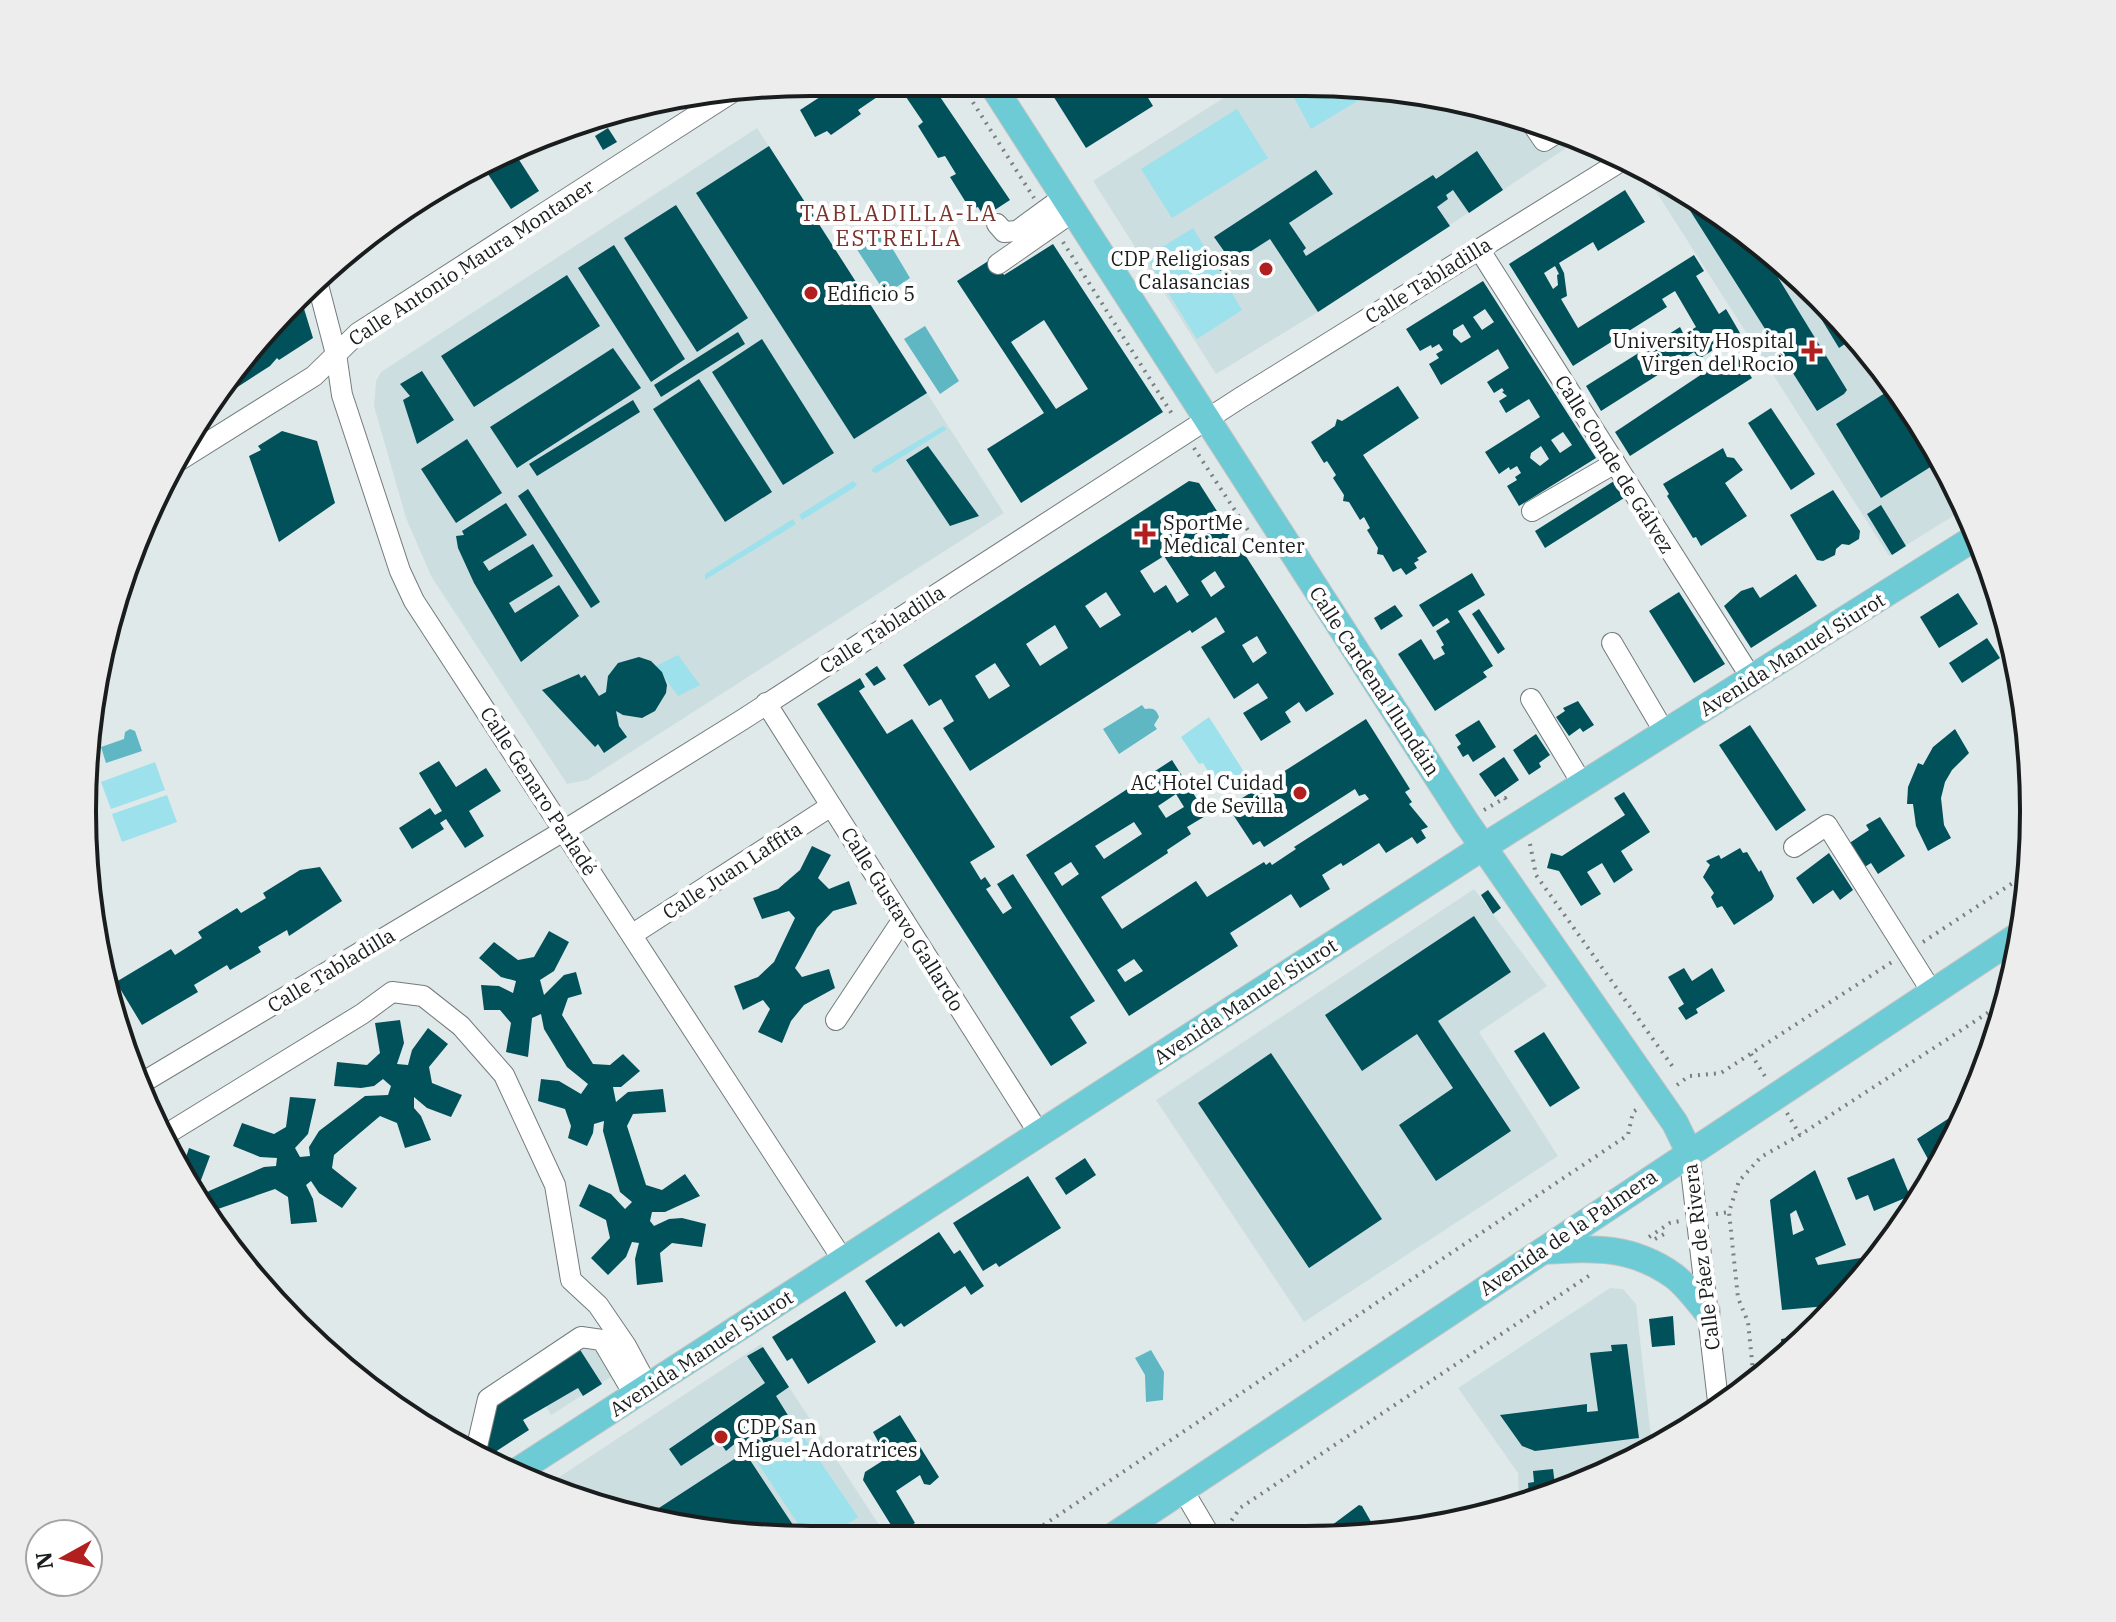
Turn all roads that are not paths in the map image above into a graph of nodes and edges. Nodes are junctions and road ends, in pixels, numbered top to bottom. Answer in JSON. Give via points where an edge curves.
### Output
{"nodes":[{"id":1,"x":999,"y":96,"type":"edge"},
{"id":2,"x":717,"y":102,"type":"edge"},
{"id":3,"x":1613,"y":166,"type":"edge"},
{"id":4,"x":1069,"y":204,"type":"junction"},
{"id":5,"x":997,"y":224,"type":"dead end"},
{"id":6,"x":1479,"y":249,"type":"junction"},
{"id":7,"x":998,"y":264,"type":"dead end"},
{"id":8,"x":320,"y":292,"type":"edge"},
{"id":9,"x":336,"y":354,"type":"junction"},
{"id":10,"x":1208,"y":420,"type":"junction"},
{"id":11,"x":193,"y":452,"type":"edge"},
{"id":12,"x":1615,"y":463,"type":"junction"},
{"id":13,"x":1532,"y":511,"type":"dead end"},
{"id":14,"x":1968,"y":542,"type":"edge"},
{"id":15,"x":1612,"y":643,"type":"dead end"},
{"id":16,"x":1752,"y":679,"type":"junction"},
{"id":17,"x":1531,"y":699,"type":"dead end"},
{"id":18,"x":766,"y":703,"type":"junction"},
{"id":19,"x":1665,"y":733,"type":"junction"},
{"id":20,"x":1583,"y":785,"type":"junction"},
{"id":21,"x":831,"y":806,"type":"junction"},
{"id":22,"x":565,"y":830,"type":"junction"},
{"id":23,"x":1483,"y":847,"type":"junction"},
{"id":24,"x":1794,"y":847,"type":"dead end"},
{"id":25,"x":903,"y":919,"type":"junction"},
{"id":26,"x":633,"y":934,"type":"junction"},
{"id":27,"x":2007,"y":943,"type":"edge"},
{"id":28,"x":1932,"y":992,"type":"junction"},
{"id":29,"x":836,"y":1020,"type":"dead end"},
{"id":30,"x":148,"y":1079,"type":"edge"},
{"id":31,"x":172,"y":1130,"type":"edge"},
{"id":32,"x":1040,"y":1135,"type":"junction"},
{"id":33,"x":1689,"y":1152,"type":"junction"},
{"id":34,"x":1539,"y":1252,"type":"junction"},
{"id":35,"x":843,"y":1260,"type":"junction"},
{"id":36,"x":1707,"y":1312,"type":"junction"},
{"id":37,"x":642,"y":1391,"type":"junction"},
{"id":38,"x":1717,"y":1395,"type":"edge"},
{"id":39,"x":478,"y":1443,"type":"edge"},
{"id":40,"x":525,"y":1466,"type":"edge"},
{"id":41,"x":1183,"y":1490,"type":"junction"},
{"id":42,"x":1128,"y":1526,"type":"edge"},
{"id":43,"x":1204,"y":1526,"type":"edge"}],
"edges":[{"from":1,"to":4,"type":"main road","name":"Calle Cardenal Ilundáin"},
{"from":2,"to":9,"type":"street","name":"Calle Antonio Maura Montaner","via":[[358,333]]},
{"from":3,"to":6,"type":"street","name":"Calle Tabladilla"},
{"from":4,"to":5,"type":"street","via":[[1017,231],[1004,232]]},
{"from":4,"to":7,"type":"street"},
{"from":4,"to":10,"type":"main road","name":"Calle Cardenal Ilundáin"},
{"from":6,"to":10,"type":"street","name":"Calle Tabladilla"},
{"from":6,"to":12,"type":"street","name":"Calle Conde de Gálvez"},
{"from":8,"to":9,"type":"street","name":"Calle Genaro Parladé"},
{"from":9,"to":11,"type":"street","name":"Calle Antonio Maura Montaner","via":[[314,376]]},
{"from":9,"to":22,"type":"street","name":"Calle Genaro Parladé","via":[[342,395],[414,601]]},
{"from":10,"to":18,"type":"street","name":"Calle Tabladilla"},
{"from":10,"to":23,"type":"main road","name":"Calle Cardenal Ilundáin"},
{"from":12,"to":13,"type":"street"},
{"from":12,"to":16,"type":"street","name":"Calle Conde de Gálvez"},
{"from":14,"to":16,"type":"main road","name":"Avenida Manuel Siurot"},
{"from":15,"to":19,"type":"street"},
{"from":16,"to":19,"type":"main road","name":"Avenida Manuel Siurot"},
{"from":17,"to":20,"type":"street"},
{"from":18,"to":21,"type":"street","name":"Calle Gustavo Gallardo"},
{"from":18,"to":22,"type":"street","name":"Calle Tabladilla"},
{"from":19,"to":20,"type":"main road","name":"Avenida Manuel Siurot"},
{"from":20,"to":23,"type":"main road","name":"Avenida Manuel Siurot"},
{"from":21,"to":25,"type":"street","name":"Calle Gustavo Gallardo"},
{"from":21,"to":26,"type":"street","name":"Calle Juan Laffita"},
{"from":22,"to":26,"type":"street","name":"Calle Genaro Parladé"},
{"from":22,"to":30,"type":"street","name":"Calle Tabladilla"},
{"from":23,"to":32,"type":"main road","name":"Avenida Manuel Siurot"},
{"from":23,"to":33,"type":"main road","name":"Calle Cardenal Ilundáin","via":[[1675,1123]]},
{"from":24,"to":28,"type":"street","via":[[1827,825]]},
{"from":25,"to":29,"type":"street"},
{"from":25,"to":32,"type":"street","name":"Calle Gustavo Gallardo"},
{"from":26,"to":35,"type":"street","name":"Calle Genaro Parladé"},
{"from":27,"to":28,"type":"main road","name":"Avenida de la Palmera"},
{"from":28,"to":33,"type":"main road","name":"Avenida de la Palmera"},
{"from":31,"to":37,"type":"street","via":[[392,992],[423,996],[461,1026],[504,1075],[555,1185],[571,1280],[598,1305],[626,1346]]},
{"from":32,"to":35,"type":"main road","name":"Avenida Manuel Siurot"},
{"from":33,"to":34,"type":"main road","name":"Avenida de la Palmera"},
{"from":33,"to":36,"type":"street","name":"Calle Páez de Rivera"},
{"from":34,"to":36,"type":"main road","via":[[1596,1248],[1635,1255],[1675,1277]]},
{"from":34,"to":41,"type":"main road","name":"Avenida de la Palmera"},
{"from":35,"to":37,"type":"main road","name":"Avenida Manuel Siurot"},
{"from":36,"to":38,"type":"street","name":"Calle Páez de Rivera"},
{"from":37,"to":39,"type":"street","via":[[602,1340],[581,1337],[488,1399]]},
{"from":37,"to":40,"type":"main road","name":"Avenida Manuel Siurot"},
{"from":41,"to":42,"type":"main road","name":"Avenida de la Palmera"},
{"from":41,"to":43,"type":"street"}]}
